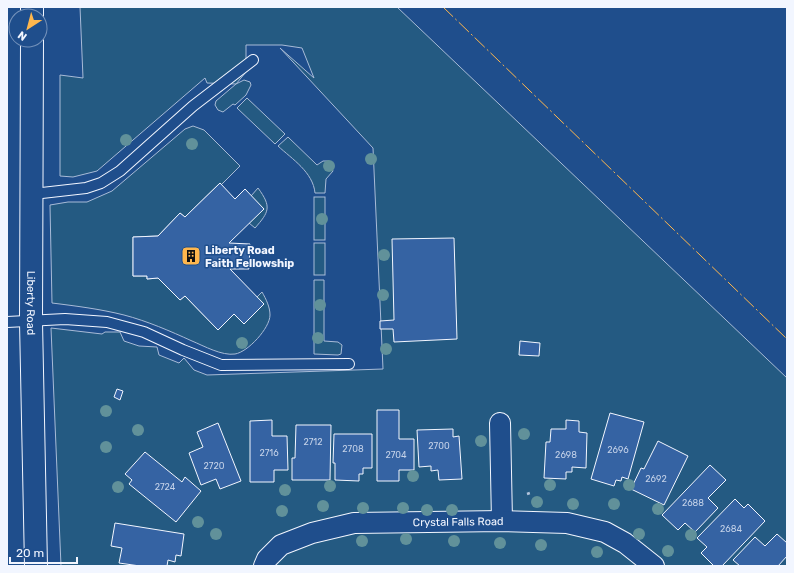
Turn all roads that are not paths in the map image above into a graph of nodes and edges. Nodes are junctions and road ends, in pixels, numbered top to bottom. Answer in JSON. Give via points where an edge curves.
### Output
{"nodes":[{"id":1,"x":32,"y":48,"type":"edge"},
{"id":2,"x":253,"y":60,"type":"dead end"},
{"id":3,"x":33,"y":194,"type":"junction"},
{"id":4,"x":7,"y":322,"type":"edge"},
{"id":5,"x":31,"y":322,"type":"junction"},
{"id":6,"x":349,"y":364,"type":"dead end"},
{"id":7,"x":500,"y":423,"type":"dead end"},
{"id":8,"x":502,"y":521,"type":"junction"},
{"id":9,"x":36,"y":566,"type":"edge"},
{"id":10,"x":264,"y":566,"type":"edge"},
{"id":11,"x":654,"y":566,"type":"edge"}],
"edges":[{"from":1,"to":3,"type":"main road","name":"Liberty Road"},
{"from":2,"to":3,"type":"lane","via":[[193,106],[120,171],[101,183],[86,188]]},
{"from":3,"to":5,"type":"main road","name":"Liberty Road"},
{"from":4,"to":5,"type":"lane"},
{"from":5,"to":6,"type":"lane","via":[[64,319],[107,322],[144,332],[221,365]]},
{"from":5,"to":9,"type":"main road","name":"Liberty Road"},
{"from":7,"to":8,"type":"street"},
{"from":8,"to":10,"type":"street","name":"Crystal Falls Road","via":[[354,523],[312,533],[281,545],[267,559]]},
{"from":8,"to":11,"type":"street","name":"Crystal Falls Road","via":[[567,523],[605,532],[625,543]]}]}
